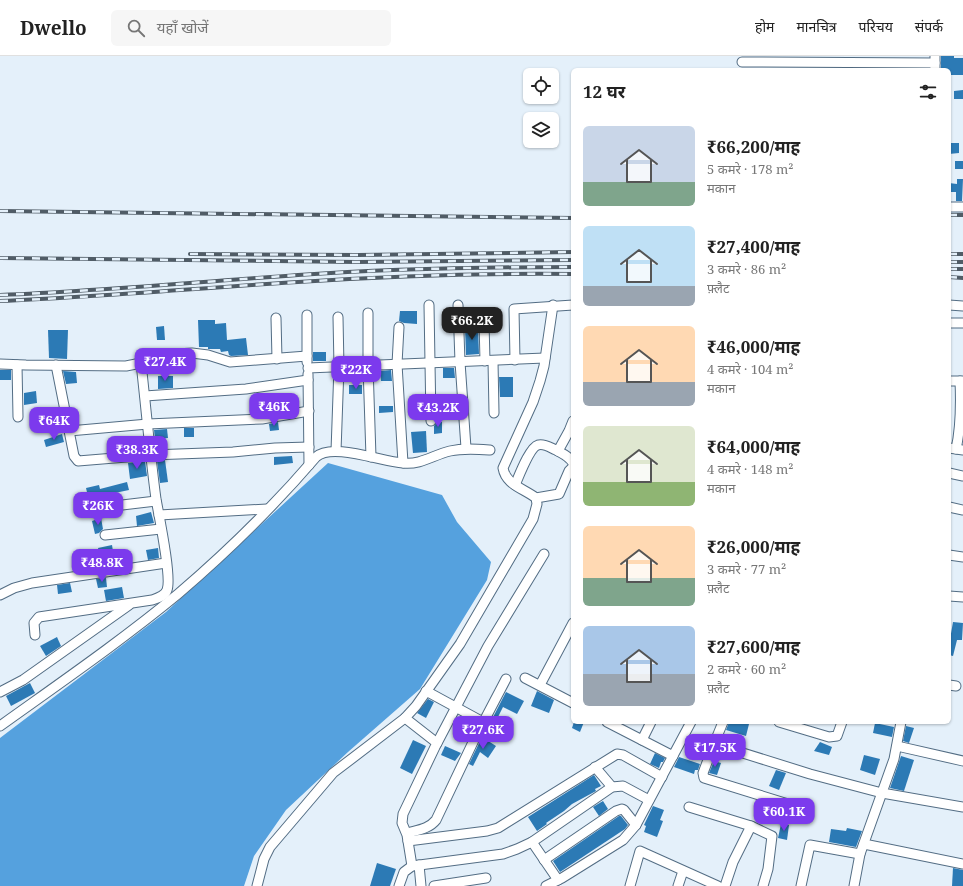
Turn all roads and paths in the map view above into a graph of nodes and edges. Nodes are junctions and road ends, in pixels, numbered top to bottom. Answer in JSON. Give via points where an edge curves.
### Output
{"nodes":[{"id":1,"x":742,"y":63,"type":"edge"},
{"id":2,"x":935,"y":63,"type":"edge"},
{"id":3,"x":838,"y":66,"type":"edge"},
{"id":4,"x":951,"y":207,"type":"edge"},
{"id":5,"x":963,"y":207,"type":"edge"},
{"id":6,"x":429,"y":305,"type":"dead end"},
{"id":7,"x":458,"y":305,"type":"dead end"},
{"id":8,"x":554,"y":305,"type":"junction"},
{"id":9,"x":571,"y":305,"type":"edge"},
{"id":10,"x":951,"y":306,"type":"edge"},
{"id":11,"x":963,"y":306,"type":"edge"},
{"id":12,"x":368,"y":313,"type":"dead end"},
{"id":13,"x":307,"y":314,"type":"dead end"},
{"id":14,"x":338,"y":317,"type":"dead end"},
{"id":15,"x":276,"y":318,"type":"dead end"},
{"id":16,"x":484,"y":322,"type":"dead end"},
{"id":17,"x":951,"y":323,"type":"edge"},
{"id":18,"x":963,"y":323,"type":"edge"},
{"id":19,"x":399,"y":327,"type":"dead end"},
{"id":20,"x":307,"y":356,"type":"junction"},
{"id":21,"x":277,"y":358,"type":"junction"},
{"id":22,"x":545,"y":358,"type":"junction"},
{"id":23,"x":515,"y":360,"type":"junction"},
{"id":24,"x":489,"y":361,"type":"junction"},
{"id":25,"x":460,"y":362,"type":"junction"},
{"id":26,"x":141,"y":363,"type":"junction"},
{"id":27,"x":429,"y":363,"type":"junction"},
{"id":28,"x":0,"y":364,"type":"edge"},
{"id":29,"x":397,"y":364,"type":"junction"},
{"id":30,"x":17,"y":365,"type":"junction"},
{"id":31,"x":56,"y":365,"type":"junction"},
{"id":32,"x":368,"y":366,"type":"junction"},
{"id":33,"x":339,"y":367,"type":"junction"},
{"id":34,"x":308,"y":368,"type":"junction"},
{"id":35,"x":308,"y":380,"type":"junction"},
{"id":36,"x":951,"y":381,"type":"edge"},
{"id":37,"x":962,"y":381,"type":"edge"},
{"id":38,"x":145,"y":396,"type":"junction"},
{"id":39,"x":309,"y":411,"type":"junction"},
{"id":40,"x":494,"y":413,"type":"dead end"},
{"id":41,"x":18,"y":417,"type":"dead end"},
{"id":42,"x":431,"y":421,"type":"dead end"},
{"id":43,"x":148,"y":424,"type":"junction"},
{"id":44,"x":571,"y":426,"type":"edge"},
{"id":45,"x":69,"y":431,"type":"junction"},
{"id":46,"x":309,"y":447,"type":"junction"},
{"id":47,"x":466,"y":448,"type":"junction"},
{"id":48,"x":956,"y":449,"type":"edge"},
{"id":49,"x":490,"y":450,"type":"dead end"},
{"id":50,"x":336,"y":451,"type":"junction"},
{"id":51,"x":558,"y":451,"type":"junction"},
{"id":52,"x":151,"y":454,"type":"junction"},
{"id":53,"x":371,"y":457,"type":"junction"},
{"id":54,"x":571,"y":461,"type":"edge"},
{"id":55,"x":403,"y":463,"type":"junction"},
{"id":56,"x":309,"y":465,"type":"junction"},
{"id":57,"x":571,"y":469,"type":"edge"},
{"id":58,"x":951,"y":473,"type":"edge"},
{"id":59,"x":963,"y":476,"type":"edge"},
{"id":60,"x":515,"y":485,"type":"junction"},
{"id":61,"x":536,"y":498,"type":"junction"},
{"id":62,"x":156,"y":501,"type":"junction"},
{"id":63,"x":951,"y":507,"type":"edge"},
{"id":64,"x":97,"y":508,"type":"dead end"},
{"id":65,"x":267,"y":509,"type":"junction"},
{"id":66,"x":963,"y":510,"type":"edge"},
{"id":67,"x":159,"y":515,"type":"junction"},
{"id":68,"x":161,"y":529,"type":"junction"},
{"id":69,"x":105,"y":535,"type":"dead end"},
{"id":70,"x":544,"y":554,"type":"dead end"},
{"id":71,"x":951,"y":555,"type":"edge"},
{"id":72,"x":963,"y":557,"type":"edge"},
{"id":73,"x":166,"y":563,"type":"junction"},
{"id":74,"x":0,"y":595,"type":"edge"},
{"id":75,"x":951,"y":596,"type":"edge"},
{"id":76,"x":963,"y":597,"type":"edge"},
{"id":77,"x":132,"y":603,"type":"junction"},
{"id":78,"x":36,"y":635,"type":"dead end"},
{"id":79,"x":569,"y":641,"type":"edge"},
{"id":80,"x":525,"y":678,"type":"dead end"},
{"id":81,"x":506,"y":679,"type":"dead end"},
{"id":82,"x":540,"y":685,"type":"junction"},
{"id":83,"x":426,"y":690,"type":"junction"},
{"id":84,"x":0,"y":692,"type":"edge"},
{"id":85,"x":571,"y":702,"type":"edge"},
{"id":86,"x":456,"y":706,"type":"junction"},
{"id":87,"x":405,"y":718,"type":"junction"},
{"id":88,"x":483,"y":722,"type":"junction"},
{"id":89,"x":611,"y":724,"type":"edge"},
{"id":90,"x":650,"y":724,"type":"edge"},
{"id":91,"x":690,"y":724,"type":"edge"},
{"id":92,"x":722,"y":724,"type":"edge"},
{"id":93,"x":786,"y":724,"type":"edge"},
{"id":94,"x":841,"y":724,"type":"edge"},
{"id":95,"x":901,"y":724,"type":"edge"},
{"id":96,"x":0,"y":726,"type":"edge"},
{"id":97,"x":642,"y":740,"type":"junction"},
{"id":98,"x":437,"y":743,"type":"junction"},
{"id":99,"x":714,"y":744,"type":"junction"},
{"id":100,"x":897,"y":746,"type":"junction"},
{"id":101,"x":673,"y":756,"type":"junction"},
{"id":102,"x":963,"y":761,"type":"edge"},
{"id":103,"x":595,"y":767,"type":"junction"},
{"id":104,"x":662,"y":777,"type":"junction"},
{"id":105,"x":612,"y":787,"type":"junction"},
{"id":106,"x":882,"y":793,"type":"junction"},
{"id":107,"x":649,"y":800,"type":"junction"},
{"id":108,"x":689,"y":807,"type":"dead end"},
{"id":109,"x":963,"y":807,"type":"edge"},
{"id":110,"x":801,"y":808,"type":"dead end"},
{"id":111,"x":636,"y":825,"type":"junction"},
{"id":112,"x":751,"y":826,"type":"junction"},
{"id":113,"x":408,"y":837,"type":"junction"},
{"id":114,"x":532,"y":842,"type":"junction"},
{"id":115,"x":864,"y":844,"type":"junction"},
{"id":116,"x":860,"y":854,"type":"junction"},
{"id":117,"x":544,"y":860,"type":"junction"},
{"id":118,"x":963,"y":864,"type":"edge"},
{"id":119,"x":415,"y":866,"type":"junction"},
{"id":120,"x":683,"y":871,"type":"junction"},
{"id":121,"x":486,"y":878,"type":"dead end"},
{"id":122,"x":560,"y":882,"type":"edge"},
{"id":123,"x":257,"y":886,"type":"edge"},
{"id":124,"x":399,"y":886,"type":"edge"},
{"id":125,"x":421,"y":886,"type":"edge"},
{"id":126,"x":434,"y":886,"type":"edge"},
{"id":127,"x":546,"y":886,"type":"edge"},
{"id":128,"x":630,"y":886,"type":"edge"},
{"id":129,"x":678,"y":886,"type":"edge"},
{"id":130,"x":718,"y":886,"type":"edge"},
{"id":131,"x":725,"y":886,"type":"edge"},
{"id":132,"x":763,"y":886,"type":"edge"},
{"id":133,"x":801,"y":886,"type":"edge"},
{"id":134,"x":854,"y":886,"type":"edge"}],
"edges":[{"from":1,"to":3,"type":"street"},
{"from":2,"to":3,"type":"street"},
{"from":4,"to":5,"type":"street"},
{"from":6,"to":27,"type":"street"},
{"from":7,"to":25,"type":"street"},
{"from":8,"to":9,"type":"street"},
{"from":8,"to":22,"type":"street"},
{"from":8,"to":23,"type":"street","via":[[514,308]]},
{"from":10,"to":11,"type":"street"},
{"from":12,"to":32,"type":"street"},
{"from":13,"to":20,"type":"street"},
{"from":14,"to":33,"type":"street"},
{"from":15,"to":21,"type":"street"},
{"from":16,"to":24,"type":"street"},
{"from":17,"to":18,"type":"street"},
{"from":19,"to":29,"type":"street"},
{"from":20,"to":21,"type":"street"},
{"from":20,"to":34,"type":"street"},
{"from":21,"to":26,"type":"street","via":[[230,362],[192,352],[163,355]]},
{"from":22,"to":23,"type":"street"},
{"from":22,"to":60,"type":"street","via":[[532,402],[504,463],[504,474]]},
{"from":23,"to":24,"type":"street"},
{"from":24,"to":25,"type":"street"},
{"from":24,"to":40,"type":"street"},
{"from":25,"to":27,"type":"street"},
{"from":25,"to":47,"type":"street"},
{"from":26,"to":31,"type":"street","via":[[126,366]]},
{"from":26,"to":38,"type":"street"},
{"from":27,"to":29,"type":"street"},
{"from":27,"to":42,"type":"street"},
{"from":28,"to":30,"type":"street"},
{"from":29,"to":32,"type":"street"},
{"from":29,"to":55,"type":"street"},
{"from":30,"to":31,"type":"street"},
{"from":30,"to":41,"type":"street"},
{"from":31,"to":45,"type":"street"},
{"from":32,"to":33,"type":"street"},
{"from":32,"to":53,"type":"street"},
{"from":33,"to":34,"type":"street"},
{"from":33,"to":50,"type":"street"},
{"from":34,"to":35,"type":"street"},
{"from":35,"to":38,"type":"street","via":[[246,389]]},
{"from":35,"to":39,"type":"street"},
{"from":36,"to":37,"type":"street"},
{"from":37,"to":48,"type":"street"},
{"from":38,"to":43,"type":"street"},
{"from":39,"to":43,"type":"street","via":[[262,419]]},
{"from":39,"to":46,"type":"street"},
{"from":43,"to":45,"type":"street"},
{"from":43,"to":52,"type":"street"},
{"from":44,"to":51,"type":"street"},
{"from":45,"to":52,"type":"street","via":[[74,456],[78,461]]},
{"from":46,"to":52,"type":"street"},
{"from":46,"to":56,"type":"street"},
{"from":47,"to":49,"type":"street"},
{"from":47,"to":55,"type":"street","via":[[424,461]]},
{"from":50,"to":53,"type":"street"},
{"from":50,"to":56,"type":"street","via":[[323,453]]},
{"from":51,"to":54,"type":"street"},
{"from":51,"to":60,"type":"street","via":[[542,444],[534,447]]},
{"from":52,"to":62,"type":"street"},
{"from":53,"to":55,"type":"street"},
{"from":56,"to":65,"type":"street"},
{"from":57,"to":61,"type":"street","via":[[559,494]]},
{"from":58,"to":59,"type":"street"},
{"from":60,"to":61,"type":"street"},
{"from":61,"to":83,"type":"street","via":[[536,510],[523,536],[460,644]]},
{"from":62,"to":64,"type":"street"},
{"from":62,"to":67,"type":"street"},
{"from":63,"to":66,"type":"street"},
{"from":65,"to":67,"type":"street"},
{"from":65,"to":96,"type":"street","via":[[228,548],[161,607]]},
{"from":67,"to":68,"type":"street"},
{"from":68,"to":69,"type":"street"},
{"from":68,"to":73,"type":"street"},
{"from":70,"to":86,"type":"street","via":[[488,646]]},
{"from":71,"to":72,"type":"street"},
{"from":73,"to":74,"type":"street","via":[[32,583]]},
{"from":73,"to":77,"type":"street","via":[[168,583],[164,594],[152,600]]},
{"from":75,"to":76,"type":"street"},
{"from":77,"to":78,"type":"street","via":[[40,617],[34,623]]},
{"from":77,"to":84,"type":"street","via":[[23,680]]},
{"from":79,"to":82,"type":"street"},
{"from":80,"to":82,"type":"street"},
{"from":81,"to":88,"type":"street"},
{"from":82,"to":85,"type":"street"},
{"from":83,"to":86,"type":"street"},
{"from":83,"to":87,"type":"street"},
{"from":86,"to":88,"type":"street"},
{"from":86,"to":98,"type":"street"},
{"from":87,"to":98,"type":"street"},
{"from":87,"to":123,"type":"street","via":[[322,784],[270,847]]},
{"from":88,"to":113,"type":"street","via":[[436,820]]},
{"from":89,"to":97,"type":"street"},
{"from":90,"to":97,"type":"street"},
{"from":91,"to":101,"type":"street"},
{"from":92,"to":99,"type":"street"},
{"from":93,"to":94,"type":"street","via":[[829,737],[837,736]]},
{"from":95,"to":100,"type":"street"},
{"from":97,"to":101,"type":"street"},
{"from":98,"to":113,"type":"street","via":[[402,818]]},
{"from":99,"to":106,"type":"street"},
{"from":99,"to":110,"type":"street","via":[[703,773],[704,778]]},
{"from":100,"to":102,"type":"street"},
{"from":100,"to":106,"type":"street"},
{"from":101,"to":104,"type":"street"},
{"from":103,"to":104,"type":"street","via":[[612,756],[621,754]]},
{"from":103,"to":105,"type":"street"},
{"from":103,"to":113,"type":"street","via":[[498,828]]},
{"from":104,"to":107,"type":"street"},
{"from":105,"to":107,"type":"street","via":[[623,786]]},
{"from":105,"to":114,"type":"street"},
{"from":106,"to":109,"type":"street"},
{"from":106,"to":115,"type":"street"},
{"from":107,"to":111,"type":"street"},
{"from":108,"to":112,"type":"street"},
{"from":111,"to":117,"type":"street","via":[[624,810],[616,811]]},
{"from":111,"to":122,"type":"street","via":[[623,840]]},
{"from":112,"to":131,"type":"street","via":[[733,862]]},
{"from":112,"to":132,"type":"street","via":[[772,836]]},
{"from":113,"to":119,"type":"street"},
{"from":114,"to":117,"type":"street"},
{"from":114,"to":119,"type":"street","via":[[503,854]]},
{"from":115,"to":116,"type":"street"},
{"from":115,"to":118,"type":"street"},
{"from":116,"to":133,"type":"street","via":[[810,845]]},
{"from":116,"to":134,"type":"street"},
{"from":117,"to":122,"type":"street"},
{"from":119,"to":124,"type":"street","via":[[404,872]]},
{"from":119,"to":125,"type":"street"},
{"from":120,"to":128,"type":"street","via":[[640,851]]},
{"from":120,"to":129,"type":"street"},
{"from":120,"to":130,"type":"street"},
{"from":121,"to":126,"type":"street"},
{"from":122,"to":127,"type":"street"}]}
